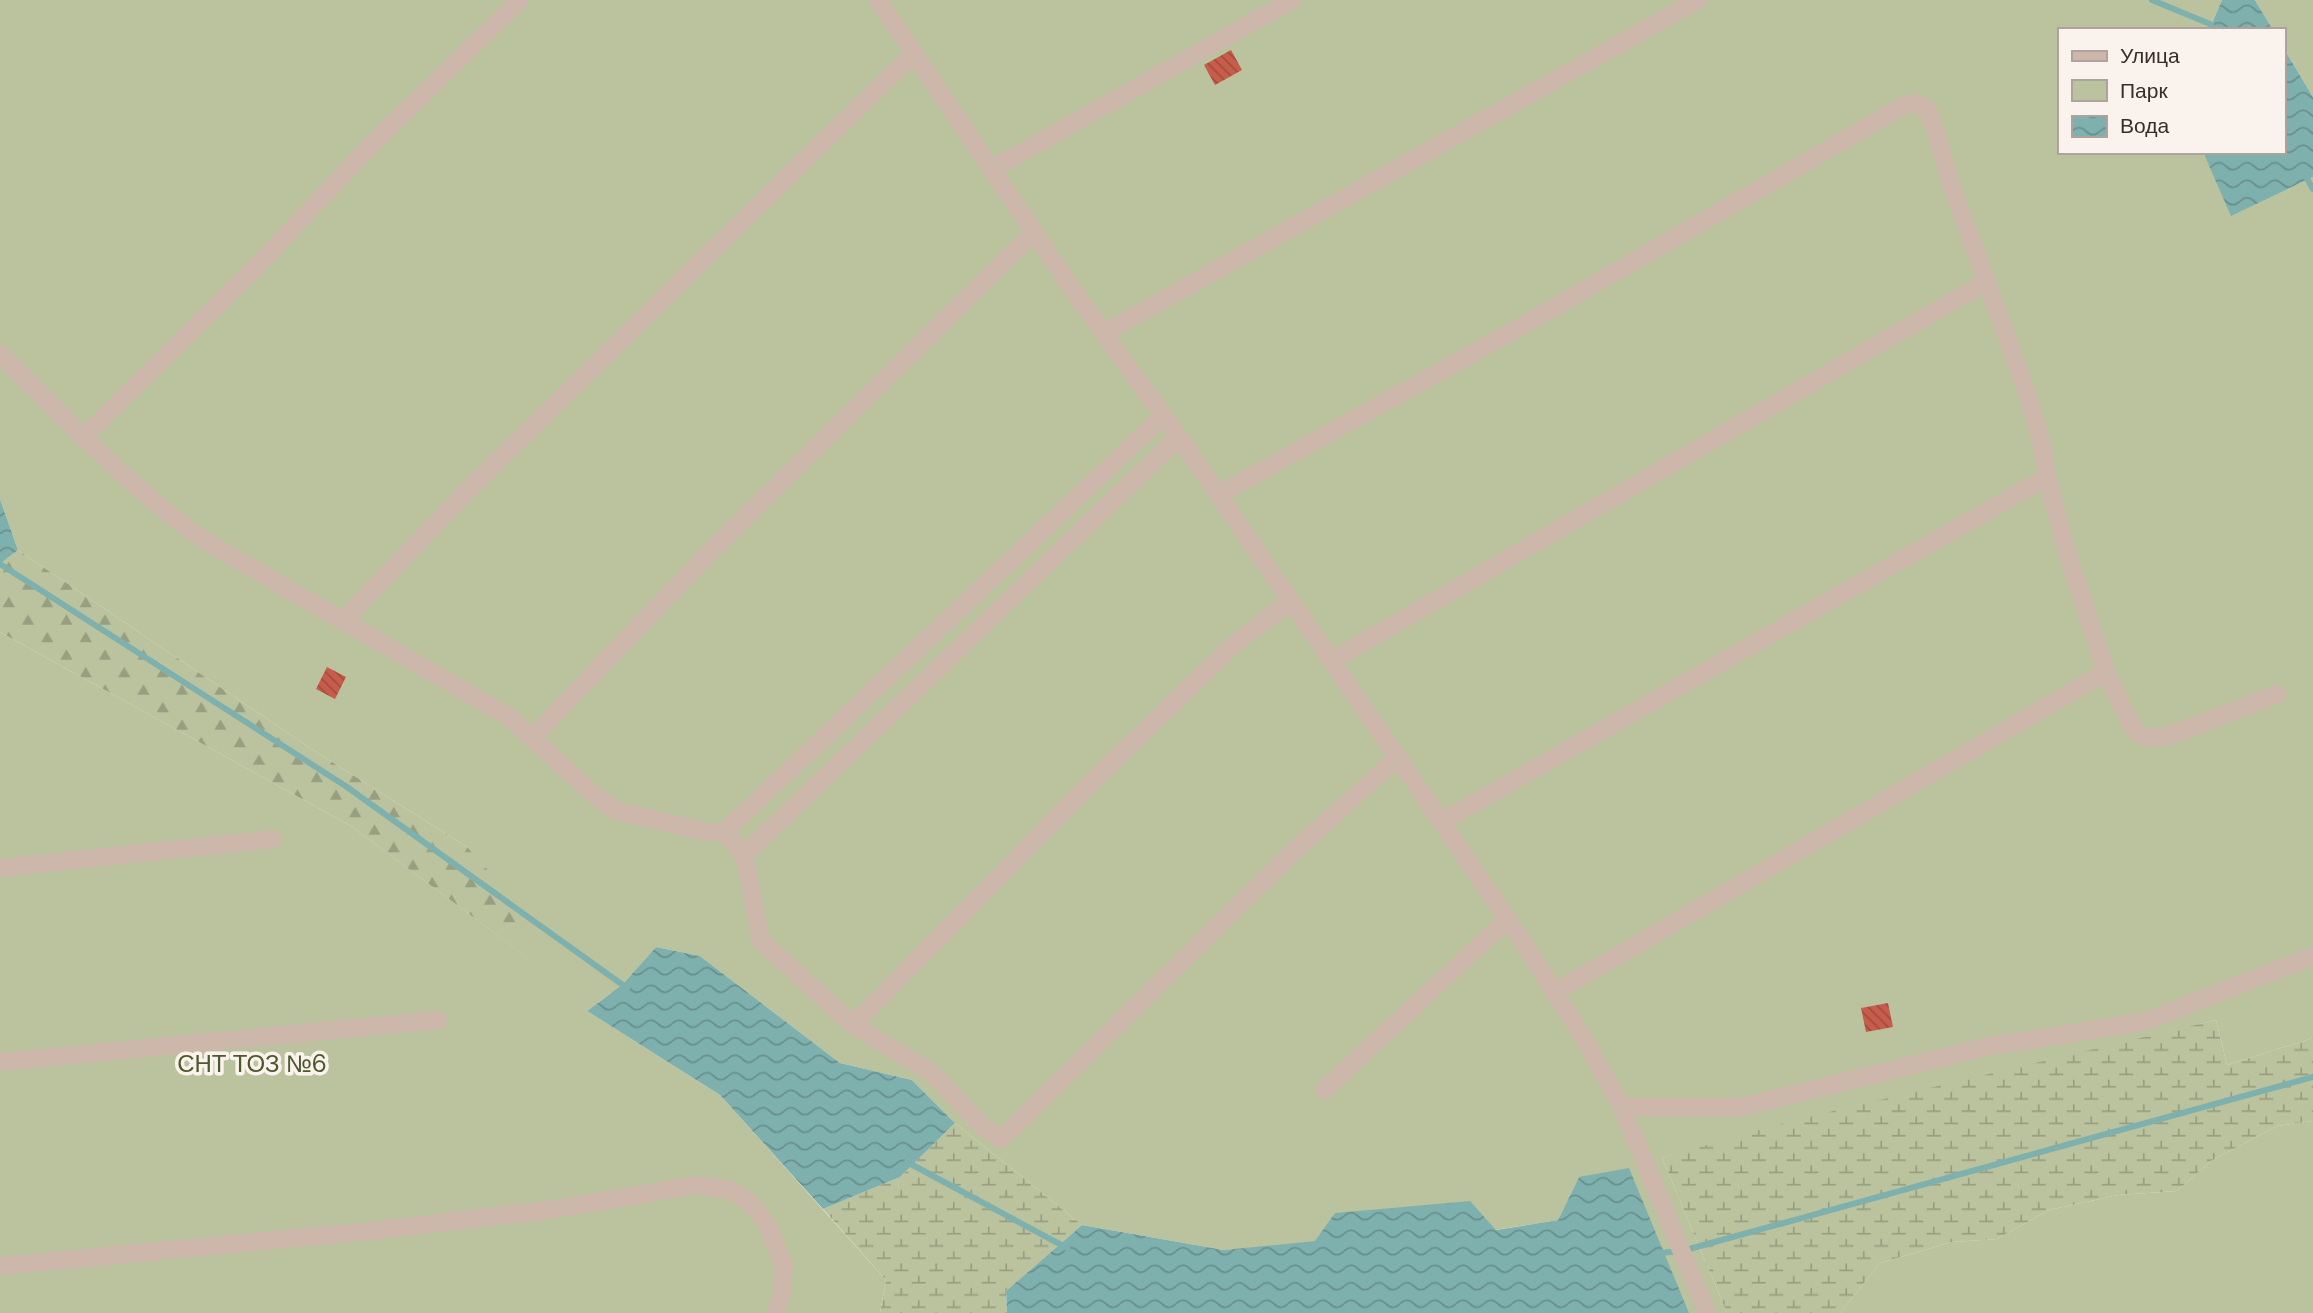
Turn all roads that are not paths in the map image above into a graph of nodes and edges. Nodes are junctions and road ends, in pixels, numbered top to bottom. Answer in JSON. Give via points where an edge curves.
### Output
{"nodes":[{"id":1,"x":520,"y":0,"type":"edge"},
{"id":2,"x":1292,"y":0,"type":"edge"},
{"id":3,"x":1698,"y":0,"type":"edge"},
{"id":4,"x":885,"y":2,"type":"edge"},
{"id":5,"x":914,"y":53,"type":"junction"},
{"id":6,"x":992,"y":169,"type":"junction"},
{"id":7,"x":1034,"y":232,"type":"junction"},
{"id":8,"x":1986,"y":282,"type":"junction"},
{"id":9,"x":1104,"y":333,"type":"junction"},
{"id":10,"x":0,"y":354,"type":"edge"},
{"id":11,"x":1163,"y":416,"type":"junction"},
{"id":12,"x":1179,"y":437,"type":"junction"},
{"id":13,"x":83,"y":438,"type":"junction"},
{"id":14,"x":2047,"y":478,"type":"junction"},
{"id":15,"x":1218,"y":495,"type":"junction"},
{"id":16,"x":1290,"y":601,"type":"junction"},
{"id":17,"x":342,"y":622,"type":"junction"},
{"id":18,"x":1331,"y":661,"type":"junction"},
{"id":19,"x":2106,"y":672,"type":"junction"},
{"id":20,"x":2277,"y":694,"type":"dead end"},
{"id":21,"x":532,"y":738,"type":"junction"},
{"id":22,"x":1397,"y":758,"type":"junction"},
{"id":23,"x":1441,"y":822,"type":"junction"},
{"id":24,"x":724,"y":832,"type":"junction"},
{"id":25,"x":273,"y":839,"type":"dead end"},
{"id":26,"x":744,"y":855,"type":"junction"},
{"id":27,"x":0,"y":867,"type":"edge"},
{"id":28,"x":1507,"y":919,"type":"junction"},
{"id":29,"x":2313,"y":956,"type":"edge"},
{"id":30,"x":1555,"y":992,"type":"junction"},
{"id":31,"x":438,"y":1020,"type":"dead end"},
{"id":32,"x":853,"y":1025,"type":"junction"},
{"id":33,"x":0,"y":1062,"type":"edge"},
{"id":34,"x":1324,"y":1090,"type":"dead end"},
{"id":35,"x":1622,"y":1107,"type":"junction"},
{"id":36,"x":0,"y":1266,"type":"edge"},
{"id":37,"x":775,"y":1313,"type":"edge"},
{"id":38,"x":1707,"y":1313,"type":"edge"}],
"edges":[{"from":1,"to":13,"type":"street"},
{"from":2,"to":6,"type":"street"},
{"from":3,"to":9,"type":"street"},
{"from":4,"to":5,"type":"street"},
{"from":5,"to":6,"type":"street"},
{"from":5,"to":17,"type":"street","via":[[464,494]]},
{"from":6,"to":7,"type":"street"},
{"from":7,"to":9,"type":"street"},
{"from":7,"to":21,"type":"street","via":[[712,551]]},
{"from":8,"to":14,"type":"street","via":[[2024,384]]},
{"from":8,"to":15,"type":"street","via":[[1927,109],[1916,103],[1905,105]]},
{"from":8,"to":18,"type":"street"},
{"from":9,"to":11,"type":"street"},
{"from":10,"to":13,"type":"street"},
{"from":11,"to":12,"type":"street"},
{"from":11,"to":24,"type":"street"},
{"from":12,"to":15,"type":"street"},
{"from":12,"to":26,"type":"street"},
{"from":13,"to":17,"type":"street","via":[[168,515]]},
{"from":14,"to":19,"type":"street"},
{"from":14,"to":23,"type":"street"},
{"from":15,"to":16,"type":"street"},
{"from":16,"to":18,"type":"street"},
{"from":16,"to":32,"type":"street","via":[[1231,647]]},
{"from":17,"to":21,"type":"street","via":[[509,717]]},
{"from":18,"to":22,"type":"street"},
{"from":19,"to":20,"type":"street","via":[[2130,723],[2138,734],[2149,738],[2184,731]]},
{"from":19,"to":30,"type":"street"},
{"from":21,"to":24,"type":"street","via":[[617,811]]},
{"from":22,"to":23,"type":"street"},
{"from":22,"to":32,"type":"street","via":[[1294,851],[1001,1139],[983,1127],[932,1073]]},
{"from":23,"to":28,"type":"street"},
{"from":24,"to":26,"type":"street"},
{"from":25,"to":27,"type":"street"},
{"from":26,"to":32,"type":"street","via":[[761,941]]},
{"from":28,"to":30,"type":"street"},
{"from":28,"to":34,"type":"street"},
{"from":29,"to":35,"type":"street","via":[[2144,1022],[1989,1046],[1742,1107]]},
{"from":30,"to":35,"type":"street"},
{"from":31,"to":33,"type":"street"},
{"from":35,"to":38,"type":"street"},
{"from":36,"to":37,"type":"street","via":[[371,1231],[556,1209],[696,1185],[730,1190],[748,1201],[766,1222],[784,1266]]}]}
